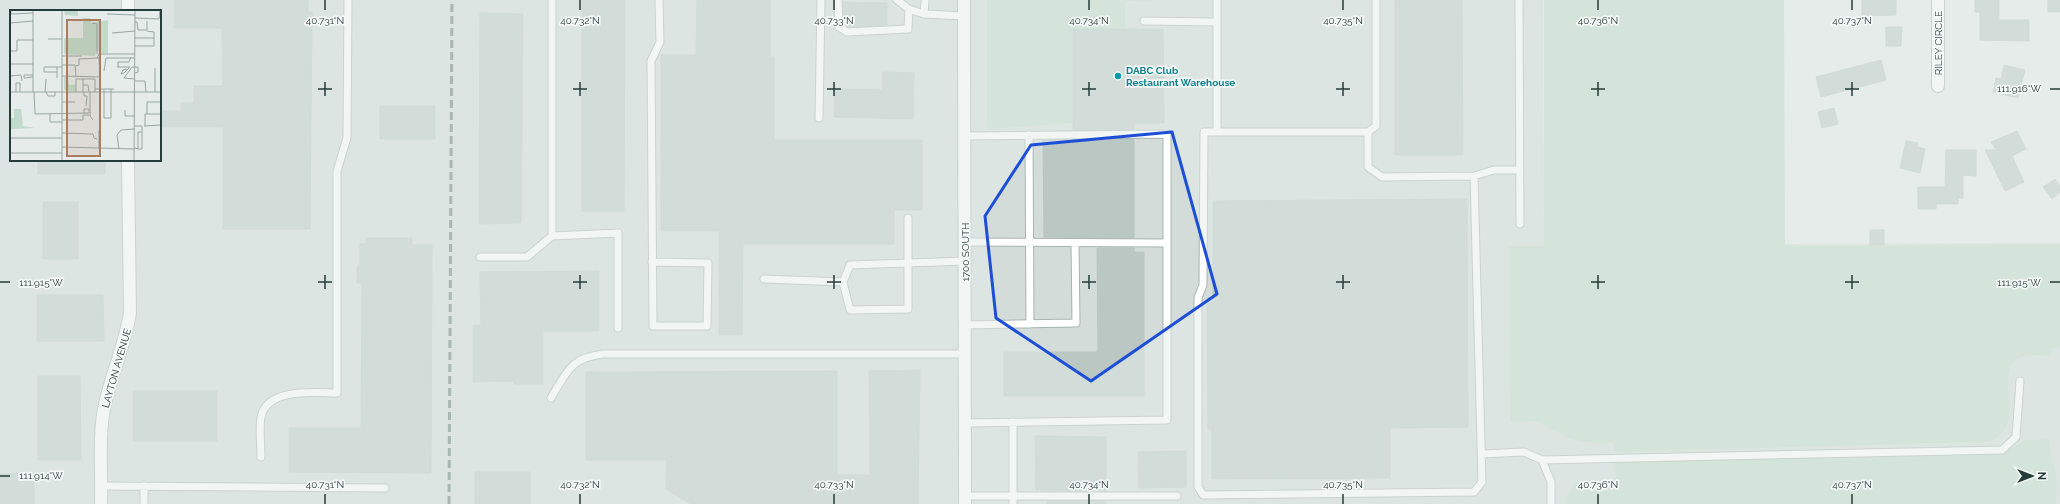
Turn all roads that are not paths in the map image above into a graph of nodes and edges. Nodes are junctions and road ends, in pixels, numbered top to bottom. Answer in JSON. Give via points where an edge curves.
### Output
{"nodes":[{"id":1,"x":348,"y":0,"type":"edge"},
{"id":2,"x":552,"y":0,"type":"edge"},
{"id":3,"x":659,"y":0,"type":"edge"},
{"id":4,"x":821,"y":0,"type":"edge"},
{"id":5,"x":838,"y":0,"type":"edge"},
{"id":6,"x":897,"y":0,"type":"edge"},
{"id":7,"x":925,"y":0,"type":"edge"},
{"id":8,"x":964,"y":0,"type":"edge"},
{"id":9,"x":1217,"y":0,"type":"edge"},
{"id":10,"x":1376,"y":0,"type":"edge"},
{"id":11,"x":1519,"y":0,"type":"edge"},
{"id":12,"x":1938,"y":0,"type":"edge"},
{"id":13,"x":909,"y":9,"type":"junction"},
{"id":14,"x":924,"y":14,"type":"junction"},
{"id":15,"x":964,"y":16,"type":"junction"},
{"id":16,"x":1144,"y":21,"type":"dead end"},
{"id":17,"x":1216,"y":22,"type":"junction"},
{"id":18,"x":1938,"y":86,"type":"dead end"},
{"id":19,"x":819,"y":118,"type":"dead end"},
{"id":20,"x":1217,"y":132,"type":"junction"},
{"id":21,"x":1368,"y":132,"type":"junction"},
{"id":22,"x":1029,"y":135,"type":"junction"},
{"id":23,"x":965,"y":136,"type":"junction"},
{"id":24,"x":128,"y":161,"type":"edge"},
{"id":25,"x":1520,"y":170,"type":"junction"},
{"id":26,"x":1474,"y":176,"type":"junction"},
{"id":27,"x":908,"y":218,"type":"dead end"},
{"id":28,"x":1520,"y":224,"type":"dead end"},
{"id":29,"x":552,"y":236,"type":"junction"},
{"id":30,"x":965,"y":242,"type":"junction"},
{"id":31,"x":1030,"y":243,"type":"junction"},
{"id":32,"x":1075,"y":243,"type":"junction"},
{"id":33,"x":1167,"y":243,"type":"junction"},
{"id":34,"x":480,"y":257,"type":"dead end"},
{"id":35,"x":965,"y":261,"type":"junction"},
{"id":36,"x":652,"y":262,"type":"junction"},
{"id":37,"x":908,"y":263,"type":"junction"},
{"id":38,"x":764,"y":279,"type":"dead end"},
{"id":39,"x":843,"y":282,"type":"junction"},
{"id":40,"x":1030,"y":324,"type":"junction"},
{"id":41,"x":965,"y":325,"type":"junction"},
{"id":42,"x":618,"y":328,"type":"dead end"},
{"id":43,"x":965,"y":354,"type":"junction"},
{"id":44,"x":2020,"y":381,"type":"dead end"},
{"id":45,"x":551,"y":398,"type":"dead end"},
{"id":46,"x":1013,"y":422,"type":"junction"},
{"id":47,"x":965,"y":423,"type":"junction"},
{"id":48,"x":1482,"y":454,"type":"junction"},
{"id":49,"x":262,"y":457,"type":"dead end"},
{"id":50,"x":1542,"y":460,"type":"junction"},
{"id":51,"x":101,"y":486,"type":"junction"},
{"id":52,"x":144,"y":486,"type":"junction"},
{"id":53,"x":385,"y":488,"type":"dead end"},
{"id":54,"x":1178,"y":496,"type":"dead end"},
{"id":55,"x":965,"y":500,"type":"edge"},
{"id":56,"x":1013,"y":500,"type":"edge"},
{"id":57,"x":101,"y":504,"type":"edge"},
{"id":58,"x":144,"y":504,"type":"edge"},
{"id":59,"x":1551,"y":504,"type":"edge"}],
"edges":[{"from":1,"to":49,"type":"lane","via":[[347,138],[337,171],[337,394],[288,394],[273,401],[261,416]]},
{"from":2,"to":29,"type":"lane"},
{"from":3,"to":36,"type":"lane","via":[[660,42],[651,61]]},
{"from":4,"to":19,"type":"lane"},
{"from":5,"to":13,"type":"lane","via":[[839,27],[847,32],[908,29]]},
{"from":6,"to":13,"type":"lane"},
{"from":7,"to":14,"type":"lane"},
{"from":8,"to":15,"type":"street","name":"1700 SOUTH"},
{"from":9,"to":17,"type":"lane"},
{"from":10,"to":21,"type":"lane","via":[[1376,126]]},
{"from":11,"to":25,"type":"lane"},
{"from":12,"to":18,"type":"street","name":"RILEY CIRCLE"},
{"from":13,"to":14,"type":"lane"},
{"from":14,"to":15,"type":"lane"},
{"from":15,"to":23,"type":"street","name":"1700 SOUTH"},
{"from":16,"to":17,"type":"lane"},
{"from":17,"to":20,"type":"lane"},
{"from":20,"to":21,"type":"lane"},
{"from":20,"to":48,"type":"lane","via":[[1204,132],[1203,285],[1198,298],[1198,487],[1203,495],[1474,492],[1482,482]]},
{"from":21,"to":26,"type":"lane","via":[[1368,167],[1382,177]]},
{"from":22,"to":23,"type":"lane"},
{"from":22,"to":31,"type":"lane"},
{"from":22,"to":33,"type":"lane","via":[[1167,134]]},
{"from":23,"to":30,"type":"street","name":"1700 SOUTH"},
{"from":24,"to":51,"type":"street","name":"LAYTON AVENUE","via":[[130,313],[103,411]]},
{"from":25,"to":26,"type":"lane","via":[[1494,170]]},
{"from":25,"to":28,"type":"lane"},
{"from":26,"to":48,"type":"lane"},
{"from":27,"to":37,"type":"lane"},
{"from":29,"to":34,"type":"lane","via":[[527,257]]},
{"from":29,"to":42,"type":"lane","via":[[618,233]]},
{"from":30,"to":31,"type":"lane"},
{"from":30,"to":35,"type":"street","name":"1700 SOUTH"},
{"from":31,"to":32,"type":"lane"},
{"from":31,"to":40,"type":"lane"},
{"from":32,"to":33,"type":"lane"},
{"from":32,"to":40,"type":"lane","via":[[1076,323]]},
{"from":33,"to":46,"type":"lane","via":[[1167,420]]},
{"from":35,"to":37,"type":"lane"},
{"from":35,"to":41,"type":"street","name":"1700 SOUTH"},
{"from":36,"to":36,"type":"lane","via":[[653,326],[707,326],[708,263]]},
{"from":37,"to":39,"type":"lane","via":[[850,265]]},
{"from":37,"to":39,"type":"lane","via":[[908,308],[850,310]]},
{"from":38,"to":39,"type":"lane"},
{"from":40,"to":41,"type":"lane"},
{"from":41,"to":43,"type":"street","name":"1700 SOUTH"},
{"from":43,"to":45,"type":"lane","via":[[603,354],[587,356],[573,364]]},
{"from":43,"to":47,"type":"street","name":"1700 SOUTH"},
{"from":44,"to":50,"type":"lane","via":[[2016,437],[2002,450]]},
{"from":46,"to":47,"type":"lane"},
{"from":46,"to":56,"type":"lane"},
{"from":47,"to":55,"type":"street","name":"1700 SOUTH"},
{"from":48,"to":50,"type":"lane","via":[[1524,452]]},
{"from":50,"to":59,"type":"lane","via":[[1551,482]]},
{"from":51,"to":52,"type":"lane"},
{"from":51,"to":57,"type":"street","name":"LAYTON AVENUE"},
{"from":52,"to":53,"type":"lane"},
{"from":52,"to":58,"type":"lane"},
{"from":54,"to":56,"type":"lane"},
{"from":55,"to":56,"type":"lane"}]}
